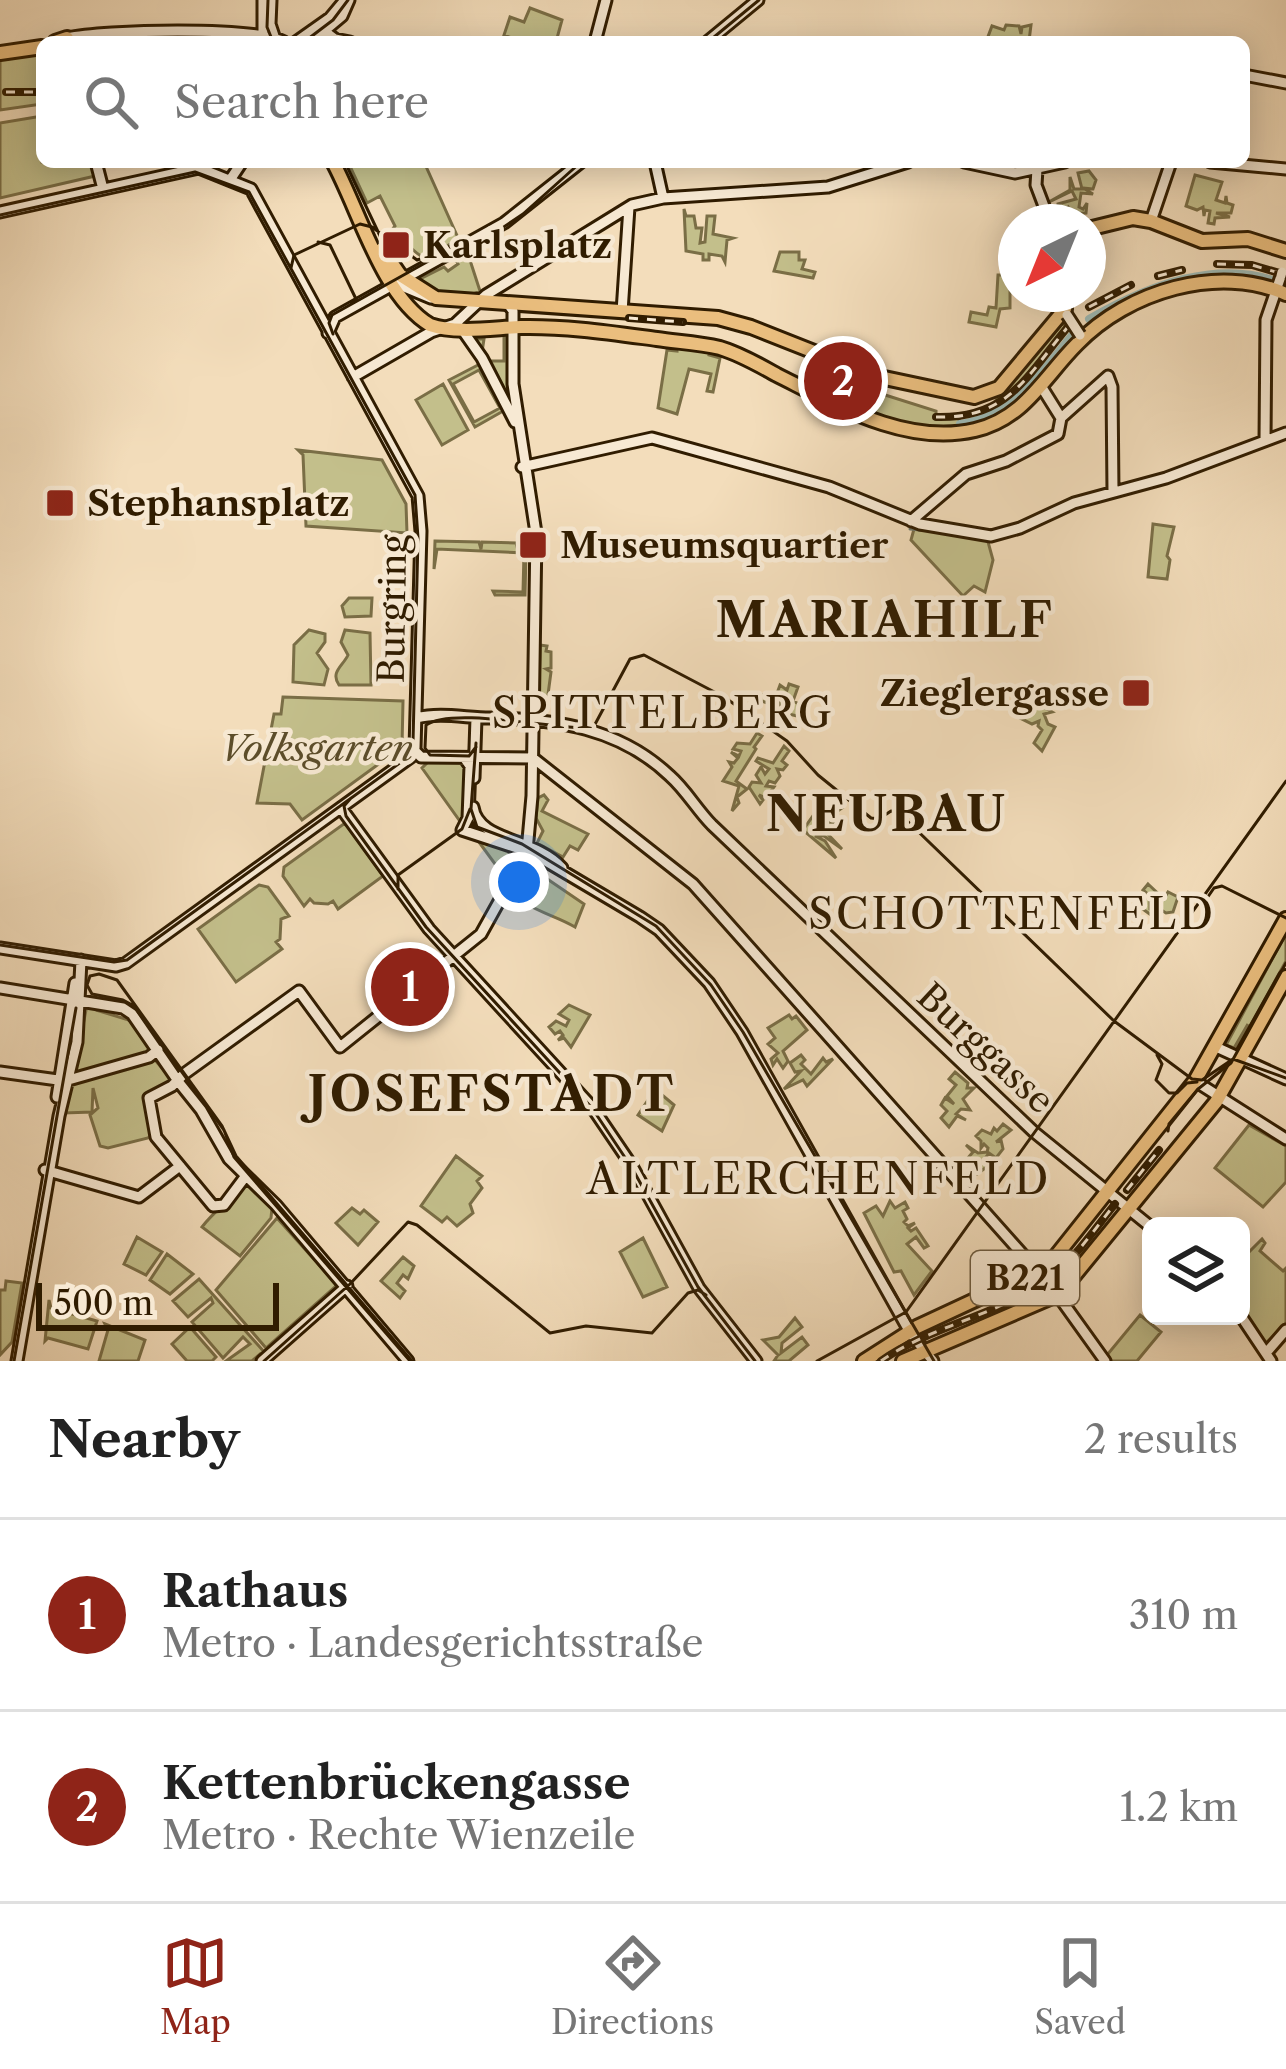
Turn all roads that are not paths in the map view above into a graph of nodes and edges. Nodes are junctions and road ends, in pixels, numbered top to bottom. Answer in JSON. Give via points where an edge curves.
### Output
{"nodes":[{"id":1,"x":267,"y":0,"type":"edge"},
{"id":2,"x":347,"y":0,"type":"edge"},
{"id":3,"x":604,"y":0,"type":"edge"},
{"id":4,"x":758,"y":0,"type":"edge"},
{"id":5,"x":325,"y":28,"type":"junction"},
{"id":6,"x":101,"y":36,"type":"edge"},
{"id":7,"x":232,"y":36,"type":"edge"},
{"id":8,"x":272,"y":36,"type":"edge"},
{"id":9,"x":308,"y":36,"type":"edge"},
{"id":10,"x":317,"y":36,"type":"edge"},
{"id":11,"x":337,"y":36,"type":"edge"},
{"id":12,"x":595,"y":36,"type":"edge"},
{"id":13,"x":714,"y":36,"type":"edge"},
{"id":14,"x":36,"y":48,"type":"edge"},
{"id":15,"x":0,"y":53,"type":"edge"},
{"id":16,"x":1250,"y":75,"type":"edge"},
{"id":17,"x":1281,"y":81,"type":"edge"},
{"id":18,"x":1250,"y":166,"type":"edge"},
{"id":19,"x":98,"y":168,"type":"edge"},
{"id":20,"x":225,"y":168,"type":"edge"},
{"id":21,"x":236,"y":168,"type":"edge"},
{"id":22,"x":339,"y":168,"type":"edge"},
{"id":23,"x":574,"y":168,"type":"edge"},
{"id":24,"x":656,"y":168,"type":"edge"},
{"id":25,"x":889,"y":168,"type":"edge"},
{"id":26,"x":995,"y":168,"type":"edge"},
{"id":27,"x":1040,"y":168,"type":"edge"},
{"id":28,"x":1170,"y":168,"type":"edge"},
{"id":29,"x":1036,"y":169,"type":"junction"},
{"id":30,"x":1286,"y":169,"type":"edge"},
{"id":31,"x":226,"y":178,"type":"junction"},
{"id":32,"x":103,"y":189,"type":"junction"},
{"id":33,"x":663,"y":198,"type":"junction"},
{"id":34,"x":1043,"y":204,"type":"edge"},
{"id":35,"x":629,"y":207,"type":"junction"},
{"id":36,"x":0,"y":212,"type":"edge"},
{"id":37,"x":1151,"y":221,"type":"junction"},
{"id":38,"x":1106,"y":224,"type":"edge"},
{"id":39,"x":1286,"y":251,"type":"edge"},
{"id":40,"x":1284,"y":268,"type":"edge"},
{"id":41,"x":396,"y":282,"type":"junction"},
{"id":42,"x":1279,"y":290,"type":"edge"},
{"id":43,"x":491,"y":301,"type":"junction"},
{"id":44,"x":622,"y":312,"type":"junction"},
{"id":45,"x":1060,"y":312,"type":"edge"},
{"id":46,"x":1068,"y":312,"type":"edge"},
{"id":47,"x":454,"y":328,"type":"junction"},
{"id":48,"x":514,"y":328,"type":"junction"},
{"id":49,"x":328,"y":333,"type":"junction"},
{"id":50,"x":1082,"y":336,"type":"junction"},
{"id":51,"x":353,"y":377,"type":"junction"},
{"id":52,"x":1041,"y":386,"type":"junction"},
{"id":53,"x":1061,"y":418,"type":"junction"},
{"id":54,"x":1286,"y":433,"type":"edge"},
{"id":55,"x":1265,"y":440,"type":"junction"},
{"id":56,"x":524,"y":467,"type":"junction"},
{"id":57,"x":1113,"y":492,"type":"junction"},
{"id":58,"x":911,"y":521,"type":"junction"},
{"id":59,"x":417,"y":718,"type":"junction"},
{"id":60,"x":476,"y":718,"type":"junction"},
{"id":61,"x":530,"y":719,"type":"junction"},
{"id":62,"x":415,"y":751,"type":"junction"},
{"id":63,"x":529,"y":754,"type":"junction"},
{"id":64,"x":478,"y":756,"type":"junction"},
{"id":65,"x":465,"y":759,"type":"junction"},
{"id":66,"x":341,"y":808,"type":"junction"},
{"id":67,"x":525,"y":846,"type":"junction"},
{"id":68,"x":1285,"y":922,"type":"edge"},
{"id":69,"x":0,"y":948,"type":"edge"},
{"id":70,"x":452,"y":954,"type":"junction"},
{"id":71,"x":82,"y":960,"type":"junction"},
{"id":72,"x":1286,"y":977,"type":"edge"},
{"id":73,"x":0,"y":988,"type":"edge"},
{"id":74,"x":77,"y":999,"type":"junction"},
{"id":75,"x":1216,"y":1047,"type":"junction"},
{"id":76,"x":153,"y":1054,"type":"junction"},
{"id":77,"x":1240,"y":1061,"type":"junction"},
{"id":78,"x":0,"y":1072,"type":"edge"},
{"id":79,"x":181,"y":1077,"type":"junction"},
{"id":80,"x":1286,"y":1079,"type":"edge"},
{"id":81,"x":65,"y":1080,"type":"junction"},
{"id":82,"x":1195,"y":1082,"type":"junction"},
{"id":83,"x":1219,"y":1097,"type":"junction"},
{"id":84,"x":1286,"y":1139,"type":"edge"},
{"id":85,"x":180,"y":1166,"type":"junction"},
{"id":86,"x":48,"y":1170,"type":"junction"},
{"id":87,"x":242,"y":1180,"type":"junction"},
{"id":88,"x":260,"y":1192,"type":"junction"},
{"id":89,"x":1107,"y":1192,"type":"junction"},
{"id":90,"x":1129,"y":1209,"type":"junction"},
{"id":91,"x":1142,"y":1220,"type":"edge"},
{"id":92,"x":1048,"y":1282,"type":"junction"},
{"id":93,"x":349,"y":1286,"type":"junction"},
{"id":94,"x":1247,"y":1325,"type":"edge"},
{"id":95,"x":911,"y":1326,"type":"junction"},
{"id":96,"x":1286,"y":1330,"type":"edge"},
{"id":97,"x":930,"y":1356,"type":"edge"},
{"id":98,"x":1269,"y":1357,"type":"edge"},
{"id":99,"x":1104,"y":1358,"type":"edge"},
{"id":100,"x":15,"y":1361,"type":"edge"},
{"id":101,"x":265,"y":1361,"type":"edge"},
{"id":102,"x":411,"y":1361,"type":"edge"},
{"id":103,"x":756,"y":1361,"type":"edge"},
{"id":104,"x":864,"y":1361,"type":"edge"},
{"id":105,"x":903,"y":1361,"type":"edge"}],
"edges":[{"from":1,"to":8,"type":"main road"},
{"from":2,"to":5,"type":"main road"},
{"from":3,"to":12,"type":"main road"},
{"from":4,"to":13,"type":"main road"},
{"from":5,"to":9,"type":"main road"},
{"from":5,"to":10,"type":"main road"},
{"from":5,"to":11,"type":"main road"},
{"from":6,"to":7,"type":"main road"},
{"from":14,"to":15,"type":"main road"},
{"from":16,"to":17,"type":"main road"},
{"from":18,"to":30,"type":"main road"},
{"from":19,"to":32,"type":"main road"},
{"from":20,"to":31,"type":"main road"},
{"from":21,"to":31,"type":"main road"},
{"from":22,"to":41,"type":"main road"},
{"from":23,"to":41,"type":"main road","via":[[487,233]]},
{"from":24,"to":33,"type":"main road"},
{"from":25,"to":33,"type":"main road","via":[[828,187]]},
{"from":26,"to":29,"type":"main road"},
{"from":27,"to":29,"type":"main road"},
{"from":28,"to":37,"type":"main road"},
{"from":29,"to":34,"type":"main road"},
{"from":31,"to":32,"type":"main road","via":[[193,169]]},
{"from":31,"to":49,"type":"main road","via":[[255,195]]},
{"from":32,"to":36,"type":"main road"},
{"from":33,"to":35,"type":"main road"},
{"from":35,"to":43,"type":"main road"},
{"from":35,"to":44,"type":"main road"},
{"from":37,"to":38,"type":"main road"},
{"from":37,"to":39,"type":"main road","via":[[1202,241],[1248,239]]},
{"from":40,"to":42,"type":"main road","bridge":true},
{"from":41,"to":43,"type":"main road","via":[[436,298]]},
{"from":41,"to":47,"type":"main road","via":[[416,316]]},
{"from":41,"to":49,"type":"main road","via":[[335,317]]},
{"from":42,"to":50,"type":"main road","via":[[1229,280],[1178,288]]},
{"from":42,"to":55,"type":"main road","via":[[1268,309]]},
{"from":43,"to":44,"type":"main road"},
{"from":43,"to":47,"type":"main road"},
{"from":43,"to":48,"type":"main road","via":[[513,309]]},
{"from":44,"to":45,"type":"main road","via":[[734,321],[875,376],[979,397],[999,388]]},
{"from":46,"to":50,"type":"main road","bridge":true},
{"from":47,"to":48,"type":"main road"},
{"from":47,"to":51,"type":"main road"},
{"from":47,"to":56,"type":"main road","via":[[509,408]]},
{"from":48,"to":52,"type":"main road","via":[[717,347],[846,409],[920,432],[990,426]]},
{"from":48,"to":56,"type":"main road","via":[[512,384]]},
{"from":49,"to":51,"type":"main road"},
{"from":50,"to":52,"type":"main road"},
{"from":51,"to":59,"type":"main road","name":"Burgring","via":[[420,500]]},
{"from":52,"to":53,"type":"main road"},
{"from":53,"to":57,"type":"main road","via":[[1108,376]]},
{"from":53,"to":58,"type":"main road","via":[[1058,434],[966,474]]},
{"from":54,"to":55,"type":"main road"},
{"from":55,"to":57,"type":"main road"},
{"from":56,"to":58,"type":"main road","via":[[652,438],[829,487]]},
{"from":56,"to":61,"type":"main road","via":[[533,534]]},
{"from":57,"to":58,"type":"main road","via":[[991,536]]},
{"from":59,"to":60,"type":"main road","name":"Burggasse"},
{"from":59,"to":62,"type":"main road","name":"Burgring"},
{"from":60,"to":61,"type":"main road","name":"Burggasse"},
{"from":60,"to":64,"type":"main road"},
{"from":61,"to":63,"type":"main road"},
{"from":61,"to":89,"type":"main road","name":"Burggasse","via":[[594,729],[671,776],[887,993]]},
{"from":62,"to":65,"type":"main road"},
{"from":62,"to":66,"type":"main road"},
{"from":63,"to":64,"type":"main road"},
{"from":63,"to":67,"type":"main road"},
{"from":63,"to":92,"type":"main road","via":[[698,889]]},
{"from":64,"to":65,"type":"main road"},
{"from":64,"to":67,"type":"main road","via":[[475,820]]},
{"from":65,"to":67,"type":"main road","via":[[462,830]]},
{"from":66,"to":70,"type":"main road"},
{"from":66,"to":71,"type":"main road","via":[[129,962]]},
{"from":67,"to":70,"type":"main road","via":[[479,929]]},
{"from":67,"to":95,"type":"main road","via":[[655,927],[713,988]]},
{"from":68,"to":75,"type":"main road","number":"B221"},
{"from":69,"to":71,"type":"main road"},
{"from":70,"to":79,"type":"main road","via":[[338,1045],[299,991]]},
{"from":70,"to":103,"type":"main road","via":[[592,1107],[699,1288]]},
{"from":71,"to":74,"type":"main road"},
{"from":72,"to":77,"type":"main road","number":"B221"},
{"from":73,"to":74,"type":"main road"},
{"from":74,"to":76,"type":"main road","via":[[125,1009]]},
{"from":74,"to":81,"type":"main road"},
{"from":74,"to":81,"type":"main road"},
{"from":75,"to":77,"type":"main road"},
{"from":75,"to":82,"type":"main road","number":"B221"},
{"from":76,"to":79,"type":"main road"},
{"from":76,"to":81,"type":"main road"},
{"from":77,"to":80,"type":"main road"},
{"from":77,"to":83,"type":"main road","number":"B221"},
{"from":78,"to":81,"type":"main road"},
{"from":79,"to":85,"type":"main road","via":[[149,1098],[156,1137]]},
{"from":79,"to":87,"type":"main road"},
{"from":81,"to":86,"type":"main road"},
{"from":82,"to":83,"type":"main road"},
{"from":82,"to":89,"type":"main road","number":"B221"},
{"from":83,"to":84,"type":"main road"},
{"from":83,"to":90,"type":"main road","number":"B221"},
{"from":85,"to":86,"type":"main road","via":[[143,1194]]},
{"from":85,"to":87,"type":"main road","via":[[213,1206],[224,1205]]},
{"from":86,"to":100,"type":"main road"},
{"from":87,"to":88,"type":"main road"},
{"from":88,"to":93,"type":"main road"},
{"from":88,"to":93,"type":"main road","via":[[276,1199]]},
{"from":89,"to":90,"type":"main road","name":"Burggasse"},
{"from":89,"to":92,"type":"main road","number":"B221","via":[[1048,1266]]},
{"from":90,"to":91,"type":"main road","name":"Burggasse"},
{"from":90,"to":92,"type":"main road","number":"B221"},
{"from":92,"to":95,"type":"main road","number":"B221"},
{"from":92,"to":97,"type":"main road","number":"B221"},
{"from":92,"to":99,"type":"main road"},
{"from":93,"to":101,"type":"main road"},
{"from":93,"to":102,"type":"main road"},
{"from":94,"to":98,"type":"main road"},
{"from":95,"to":97,"type":"main road"},
{"from":95,"to":104,"type":"main road","number":"B221"},
{"from":96,"to":98,"type":"main road"},
{"from":97,"to":105,"type":"main road","number":"B221"}]}
